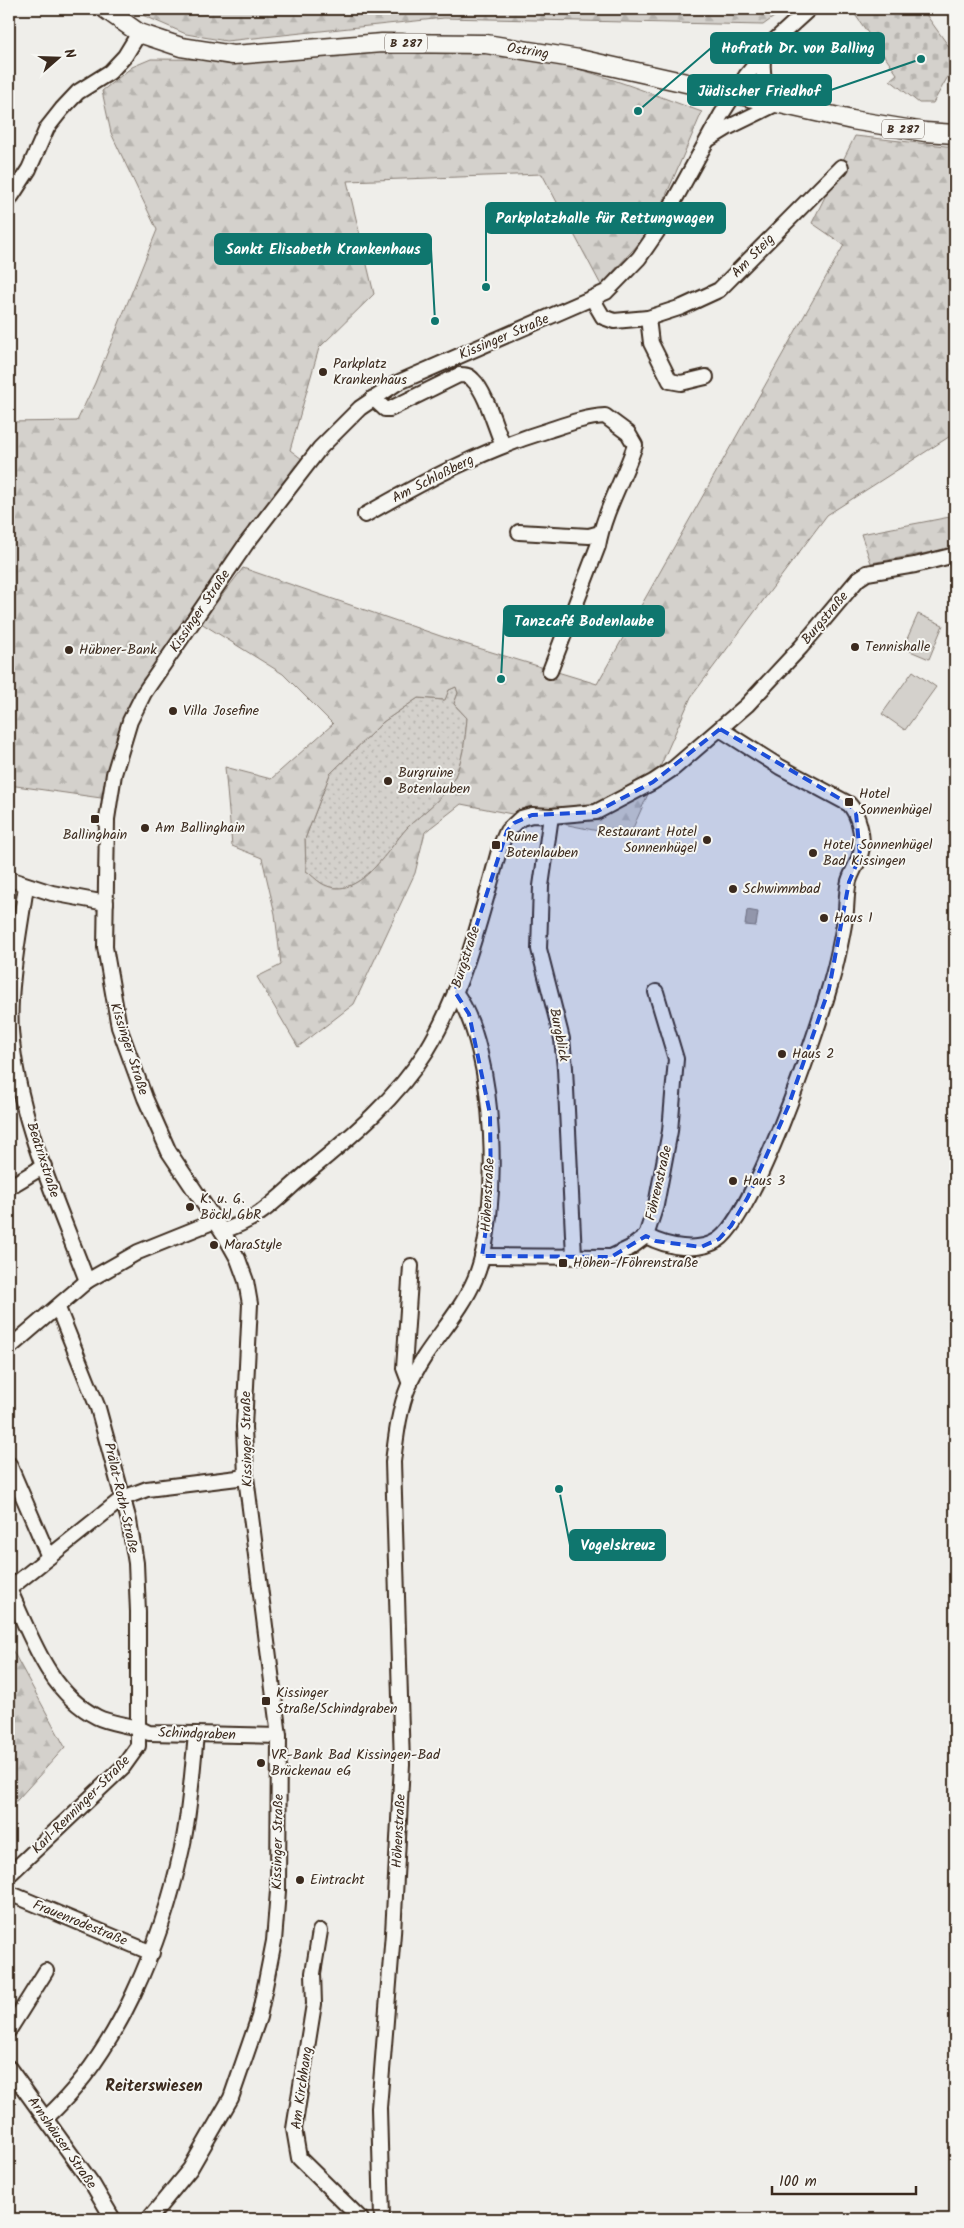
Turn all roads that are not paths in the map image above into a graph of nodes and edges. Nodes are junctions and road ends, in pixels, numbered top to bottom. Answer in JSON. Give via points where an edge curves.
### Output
{"nodes":[{"id":1,"x":105,"y":9,"type":"edge"},
{"id":2,"x":809,"y":9,"type":"edge"},
{"id":3,"x":139,"y":33,"type":"junction"},
{"id":4,"x":764,"y":52,"type":"junction"},
{"id":5,"x":735,"y":95,"type":"junction"},
{"id":6,"x":778,"y":103,"type":"junction"},
{"id":7,"x":955,"y":134,"type":"edge"},
{"id":8,"x":708,"y":140,"type":"junction"},
{"id":9,"x":841,"y":167,"type":"dead end"},
{"id":10,"x":9,"y":200,"type":"edge"},
{"id":11,"x":595,"y":299,"type":"junction"},
{"id":12,"x":648,"y":318,"type":"junction"},
{"id":13,"x":706,"y":377,"type":"dead end"},
{"id":14,"x":373,"y":398,"type":"junction"},
{"id":15,"x":503,"y":444,"type":"junction"},
{"id":16,"x":364,"y":515,"type":"dead end"},
{"id":17,"x":519,"y":532,"type":"dead end"},
{"id":18,"x":600,"y":533,"type":"junction"},
{"id":19,"x":955,"y":555,"type":"edge"},
{"id":20,"x":550,"y":671,"type":"dead end"},
{"id":21,"x":720,"y":729,"type":"junction"},
{"id":22,"x":551,"y":816,"type":"junction"},
{"id":23,"x":9,"y":879,"type":"edge"},
{"id":24,"x":26,"y":886,"type":"junction"},
{"id":25,"x":106,"y":903,"type":"junction"},
{"id":26,"x":455,"y":992,"type":"junction"},
{"id":27,"x":656,"y":992,"type":"dead end"},
{"id":28,"x":10,"y":1030,"type":"edge"},
{"id":29,"x":44,"y":1166,"type":"junction"},
{"id":30,"x":9,"y":1187,"type":"edge"},
{"id":31,"x":218,"y":1226,"type":"junction"},
{"id":32,"x":646,"y":1236,"type":"junction"},
{"id":33,"x":482,"y":1256,"type":"junction"},
{"id":34,"x":574,"y":1256,"type":"junction"},
{"id":35,"x":411,"y":1266,"type":"dead end"},
{"id":36,"x":86,"y":1281,"type":"junction"},
{"id":37,"x":58,"y":1308,"type":"junction"},
{"id":38,"x":9,"y":1348,"type":"edge"},
{"id":39,"x":410,"y":1384,"type":"junction"},
{"id":40,"x":9,"y":1464,"type":"edge"},
{"id":41,"x":246,"y":1477,"type":"junction"},
{"id":42,"x":122,"y":1498,"type":"junction"},
{"id":43,"x":49,"y":1557,"type":"junction"},
{"id":44,"x":9,"y":1589,"type":"edge"},
{"id":45,"x":139,"y":1728,"type":"junction"},
{"id":46,"x":196,"y":1735,"type":"junction"},
{"id":47,"x":279,"y":1736,"type":"junction"},
{"id":48,"x":9,"y":1875,"type":"edge"},
{"id":49,"x":9,"y":1894,"type":"edge"},
{"id":50,"x":320,"y":1931,"type":"dead end"},
{"id":51,"x":152,"y":1953,"type":"junction"},
{"id":52,"x":46,"y":1971,"type":"dead end"},
{"id":53,"x":9,"y":2030,"type":"edge"},
{"id":54,"x":9,"y":2068,"type":"edge"},
{"id":55,"x":46,"y":2118,"type":"junction"},
{"id":56,"x":113,"y":2219,"type":"edge"},
{"id":57,"x":149,"y":2219,"type":"edge"},
{"id":58,"x":361,"y":2219,"type":"edge"},
{"id":59,"x":382,"y":2219,"type":"edge"}],
"edges":[{"from":1,"to":3,"type":"main road","name":"Ostring","number":"B 287"},
{"from":2,"to":4,"type":"street","name":"Kissinger Straße"},
{"from":3,"to":5,"type":"main road","name":"Ostring","number":"B 287","via":[[181,47],[232,54],[382,43],[486,44],[579,59]]},
{"from":3,"to":10,"type":"street","via":[[110,72],[78,92],[47,128]]},
{"from":4,"to":5,"type":"street","name":"Kissinger Straße"},
{"from":4,"to":6,"type":"street","via":[[764,81]]},
{"from":5,"to":6,"type":"main road","name":"Ostring","number":"B 287"},
{"from":5,"to":8,"type":"street","name":"Kissinger Straße"},
{"from":6,"to":7,"type":"main road","name":"Ostring","number":"B 287","via":[[879,125]]},
{"from":6,"to":8,"type":"street"},
{"from":8,"to":11,"type":"street","name":"Kissinger Straße","via":[[639,258]]},
{"from":9,"to":12,"type":"street","name":"Am Steig","via":[[718,290]]},
{"from":11,"to":12,"type":"street","name":"Am Steig","via":[[603,317],[614,321]]},
{"from":11,"to":14,"type":"street","name":"Kissinger Straße","via":[[435,366]]},
{"from":12,"to":13,"type":"street","via":[[651,343],[670,381],[682,383]]},
{"from":14,"to":15,"type":"street","via":[[385,409],[390,409],[459,375],[467,376],[481,392]]},
{"from":14,"to":25,"type":"street","name":"Kissinger Straße","via":[[320,448],[290,486],[246,544],[144,693],[130,721],[110,792]]},
{"from":15,"to":16,"type":"street","name":"Am Schloßberg","via":[[430,478]]},
{"from":15,"to":18,"type":"street","name":"Am Schloßberg","via":[[597,416],[605,416],[628,433],[635,445]]},
{"from":17,"to":18,"type":"street","via":[[589,536]]},
{"from":18,"to":20,"type":"street","name":"Am Schloßberg","via":[[598,546]]},
{"from":19,"to":21,"type":"street","name":"Burgstraße","via":[[875,570],[858,579],[801,647]]},
{"from":21,"to":22,"type":"street","name":"Burgstraße","via":[[674,768],[596,812]]},
{"from":21,"to":32,"type":"street","via":[[849,804],[856,813],[862,843],[849,882],[829,989],[786,1112],[748,1197],[719,1239],[701,1247],[656,1241]]},
{"from":22,"to":26,"type":"street","name":"Burgstraße","via":[[521,818],[507,831]]},
{"from":22,"to":34,"type":"street","name":"Burgblick","via":[[541,886],[539,949],[562,1038]]},
{"from":23,"to":24,"type":"street"},
{"from":24,"to":25,"type":"street"},
{"from":24,"to":28,"type":"street","name":"Beatrixstraße"},
{"from":25,"to":31,"type":"street","name":"Kissinger Straße","via":[[105,947],[126,1049],[169,1152]]},
{"from":26,"to":31,"type":"street","name":"Burgstraße","via":[[427,1049],[373,1116],[268,1209],[242,1224]]},
{"from":26,"to":33,"type":"street","name":"Höhenstraße","via":[[469,1014],[490,1114],[491,1194]]},
{"from":27,"to":32,"type":"street","name":"Föhrenstraße","via":[[676,1059],[670,1130],[656,1205]]},
{"from":28,"to":29,"type":"street","name":"Beatrixstraße","via":[[21,1089]]},
{"from":29,"to":30,"type":"street"},
{"from":29,"to":36,"type":"street","name":"Beatrixstraße"},
{"from":31,"to":36,"type":"street","name":"Burgstraße","via":[[138,1252]]},
{"from":31,"to":41,"type":"street","name":"Kissinger Straße","via":[[238,1259],[250,1304],[244,1427]]},
{"from":32,"to":34,"type":"street","name":"Föhrenstraße","via":[[611,1257]]},
{"from":33,"to":34,"type":"street","name":"Föhrenstraße"},
{"from":33,"to":39,"type":"street","name":"Höhenstraße","via":[[475,1279]]},
{"from":35,"to":39,"type":"street","name":"Höhenstraße","via":[[404,1368]]},
{"from":36,"to":37,"type":"street","name":"Burgstraße"},
{"from":37,"to":38,"type":"street","name":"Burgstraße"},
{"from":37,"to":42,"type":"street","name":"Prälat-Roth-Straße","via":[[98,1408]]},
{"from":39,"to":59,"type":"street","name":"Höhenstraße","via":[[393,1462],[402,1764],[393,1933],[378,2108]]},
{"from":40,"to":43,"type":"street"},
{"from":41,"to":42,"type":"street","via":[[147,1489]]},
{"from":41,"to":47,"type":"street","name":"Kissinger Straße"},
{"from":42,"to":43,"type":"street"},
{"from":42,"to":45,"type":"street","name":"Prälat-Roth-Straße","via":[[136,1563]]},
{"from":43,"to":44,"type":"street"},
{"from":44,"to":45,"type":"street","name":"Schindgraben","via":[[60,1688],[99,1718]]},
{"from":45,"to":46,"type":"street","name":"Schindgraben","via":[[149,1733]]},
{"from":45,"to":48,"type":"street","name":"Karl-Renninger-Straße","via":[[138,1746],[122,1767]]},
{"from":46,"to":47,"type":"street","name":"Schindgraben"},
{"from":46,"to":51,"type":"street","via":[[183,1847]]},
{"from":47,"to":57,"type":"street","name":"Kissinger Straße","via":[[278,1891],[274,1941],[259,2017],[231,2098],[190,2169]]},
{"from":49,"to":51,"type":"street","name":"Frauenrodestraße"},
{"from":50,"to":58,"type":"street","name":"Am Kirchhang","via":[[313,1973],[314,2004],[294,2129],[299,2158]]},
{"from":51,"to":55,"type":"street","via":[[109,2038],[65,2100]]},
{"from":52,"to":53,"type":"street"},
{"from":54,"to":55,"type":"street","name":"Arnshäuser Straße"},
{"from":55,"to":56,"type":"street","name":"Arnshäuser Straße"}]}
